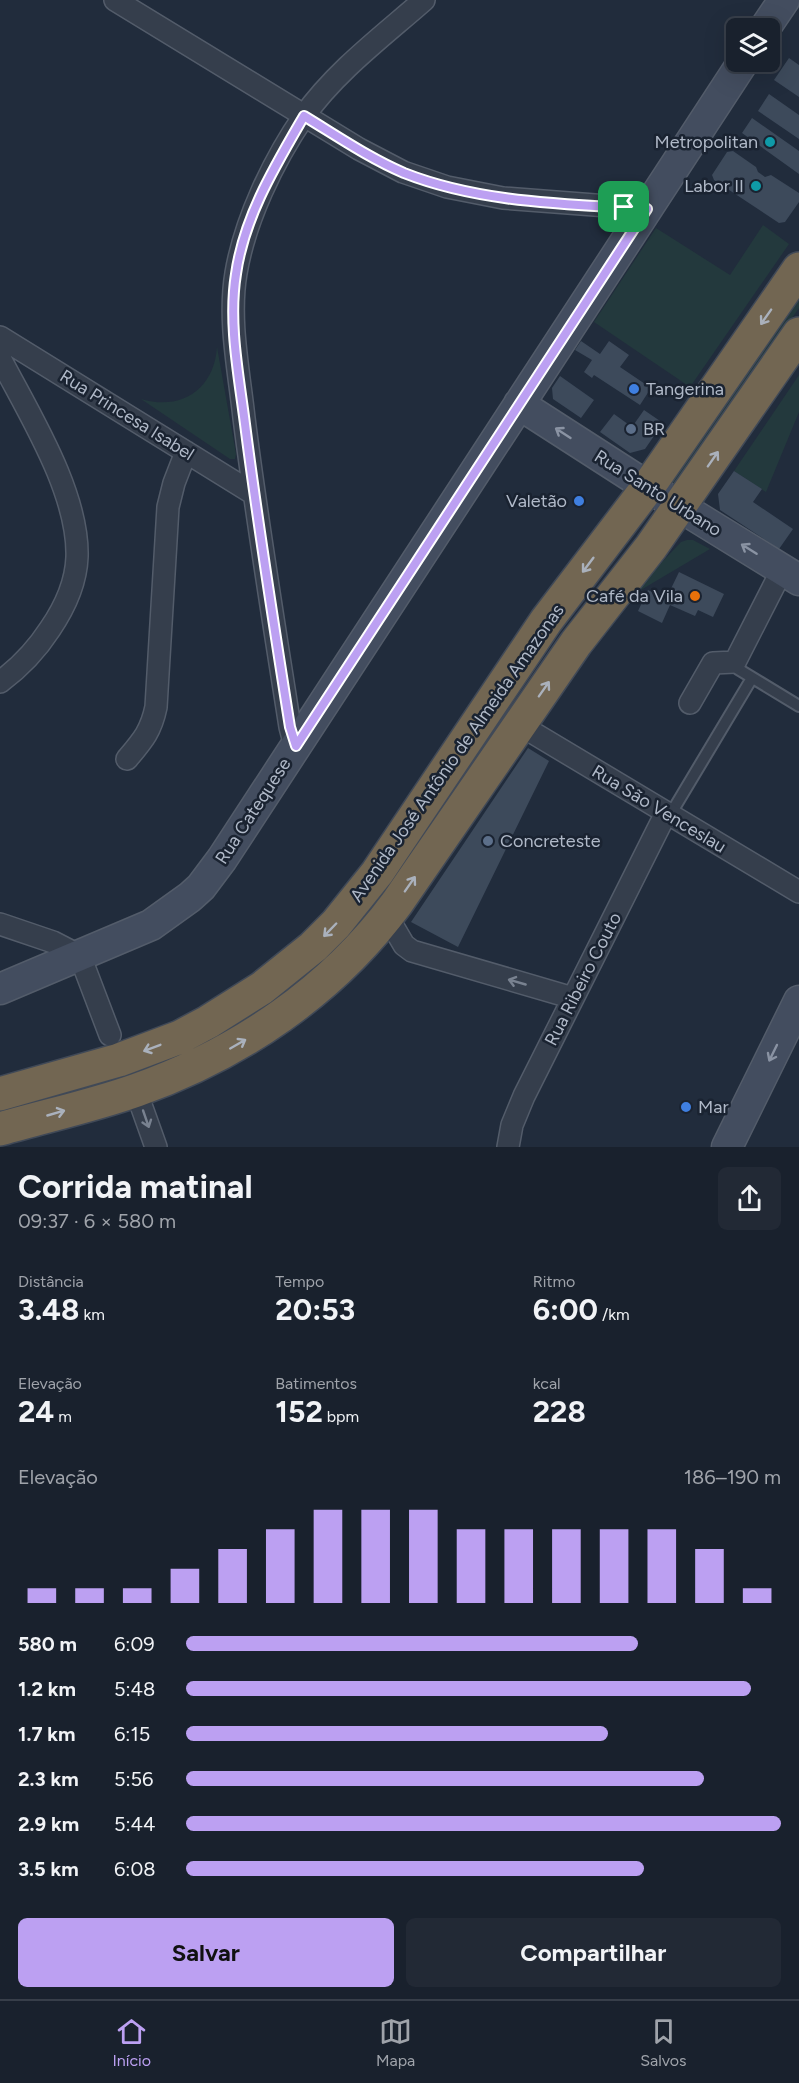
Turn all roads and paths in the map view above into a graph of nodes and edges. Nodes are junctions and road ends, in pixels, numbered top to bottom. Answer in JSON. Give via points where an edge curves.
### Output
{"nodes":[{"id":1,"x":115,"y":0,"type":"edge"},
{"id":2,"x":424,"y":0,"type":"edge"},
{"id":3,"x":783,"y":0,"type":"edge"},
{"id":4,"x":771,"y":18,"type":"edge"},
{"id":5,"x":736,"y":72,"type":"edge"},
{"id":6,"x":304,"y":116,"type":"junction"},
{"id":7,"x":647,"y":209,"type":"junction"},
{"id":8,"x":799,"y":269,"type":"edge"},
{"id":9,"x":799,"y":334,"type":"edge"},
{"id":10,"x":0,"y":337,"type":"edge"},
{"id":11,"x":0,"y":358,"type":"edge"},
{"id":12,"x":519,"y":404,"type":"junction"},
{"id":13,"x":186,"y":452,"type":"junction"},
{"id":14,"x":648,"y":487,"type":"junction"},
{"id":15,"x":254,"y":494,"type":"junction"},
{"id":16,"x":680,"y":507,"type":"junction"},
{"id":17,"x":791,"y":575,"type":"edge"},
{"id":18,"x":735,"y":662,"type":"junction"},
{"id":19,"x":752,"y":678,"type":"junction"},
{"id":20,"x":0,"y":682,"type":"edge"},
{"id":21,"x":690,"y":703,"type":"dead end"},
{"id":22,"x":799,"y":706,"type":"edge"},
{"id":23,"x":520,"y":724,"type":"junction"},
{"id":24,"x":296,"y":746,"type":"junction"},
{"id":25,"x":127,"y":759,"type":"dead end"},
{"id":26,"x":668,"y":814,"type":"junction"},
{"id":27,"x":799,"y":892,"type":"edge"},
{"id":28,"x":387,"y":916,"type":"junction"},
{"id":29,"x":0,"y":924,"type":"edge"},
{"id":30,"x":80,"y":956,"type":"junction"},
{"id":31,"x":0,"y":989,"type":"edge"},
{"id":32,"x":573,"y":998,"type":"junction"},
{"id":33,"x":799,"y":1001,"type":"edge"},
{"id":34,"x":111,"y":1035,"type":"dead end"},
{"id":35,"x":136,"y":1090,"type":"junction"},
{"id":36,"x":0,"y":1094,"type":"edge"},
{"id":37,"x":0,"y":1129,"type":"edge"},
{"id":38,"x":156,"y":1147,"type":"edge"},
{"id":39,"x":508,"y":1147,"type":"edge"},
{"id":40,"x":727,"y":1147,"type":"edge"}],
"edges":[{"from":1,"to":6,"type":"street"},
{"from":2,"to":6,"type":"street","via":[[349,66]]},
{"from":3,"to":4,"type":"main road"},
{"from":5,"to":7,"type":"main road","name":"Rua Catequese"},
{"from":6,"to":7,"type":"street","via":[[403,172],[447,187],[514,199]]},
{"from":6,"to":15,"type":"street","via":[[267,179],[236,273],[234,325]]},
{"from":7,"to":12,"type":"main road","name":"Rua Catequese"},
{"from":8,"to":14,"type":"highway","name":"Avenida José Antônio de Almeida Amazonas","one_way":true},
{"from":16,"to":9,"type":"highway","name":"Avenida José Antônio de Almeida Amazonas","one_way":true},
{"from":10,"to":13,"type":"street","name":"Rua Princesa Isabel"},
{"from":11,"to":20,"type":"street","via":[[56,469],[70,508],[77,558],[64,608],[35,648]]},
{"from":14,"to":12,"type":"main road","name":"Rua Santo Urbano","one_way":true},
{"from":12,"to":24,"type":"main road","name":"Rua Catequese"},
{"from":13,"to":15,"type":"street","name":"Rua Princesa Isabel"},
{"from":13,"to":25,"type":"street","via":[[168,507],[156,707],[146,737]]},
{"from":14,"to":16,"type":"main road","name":"Rua Santo Urbano"},
{"from":14,"to":36,"type":"highway","name":"Avenida José Antônio de Almeida Amazonas","one_way":true,"via":[[546,621],[377,873],[313,947],[253,994],[180,1036],[119,1060]]},
{"from":15,"to":24,"type":"street"},
{"from":17,"to":16,"type":"main road","name":"Rua Santo Urbano","one_way":true},
{"from":23,"to":16,"type":"highway","name":"Avenida José Antônio de Almeida Amazonas","one_way":true},
{"from":17,"to":18,"type":"street"},
{"from":18,"to":19,"type":"lane","via":[[738,669]]},
{"from":18,"to":21,"type":"street","via":[[713,663]]},
{"from":19,"to":22,"type":"lane"},
{"from":19,"to":26,"type":"lane"},
{"from":23,"to":26,"type":"street","name":"Rua São Venceslau"},
{"from":28,"to":23,"type":"highway","name":"Avenida José Antônio de Almeida Amazonas","one_way":true},
{"from":24,"to":30,"type":"main road","name":"Rua Catequese","via":[[222,859],[190,897],[151,925]]},
{"from":26,"to":27,"type":"street","name":"Rua São Venceslau"},
{"from":26,"to":32,"type":"street","name":"Rua Ribeiro Couto"},
{"from":32,"to":28,"type":"street","one_way":true,"via":[[421,955],[404,945]]},
{"from":35,"to":28,"type":"highway","name":"Avenida José Antônio de Almeida Amazonas","one_way":true,"via":[[199,1065],[260,1031],[332,974]]},
{"from":29,"to":30,"type":"street"},
{"from":30,"to":31,"type":"main road","name":"Rua Catequese"},
{"from":30,"to":34,"type":"street"},
{"from":32,"to":39,"type":"street","name":"Rua Ribeiro Couto","via":[[524,1096]]},
{"from":33,"to":40,"type":"main road","one_way":true},
{"from":37,"to":35,"type":"highway","name":"Avenida José Antônio de Almeida Amazonas","one_way":true},
{"from":35,"to":38,"type":"street","one_way":true}]}
